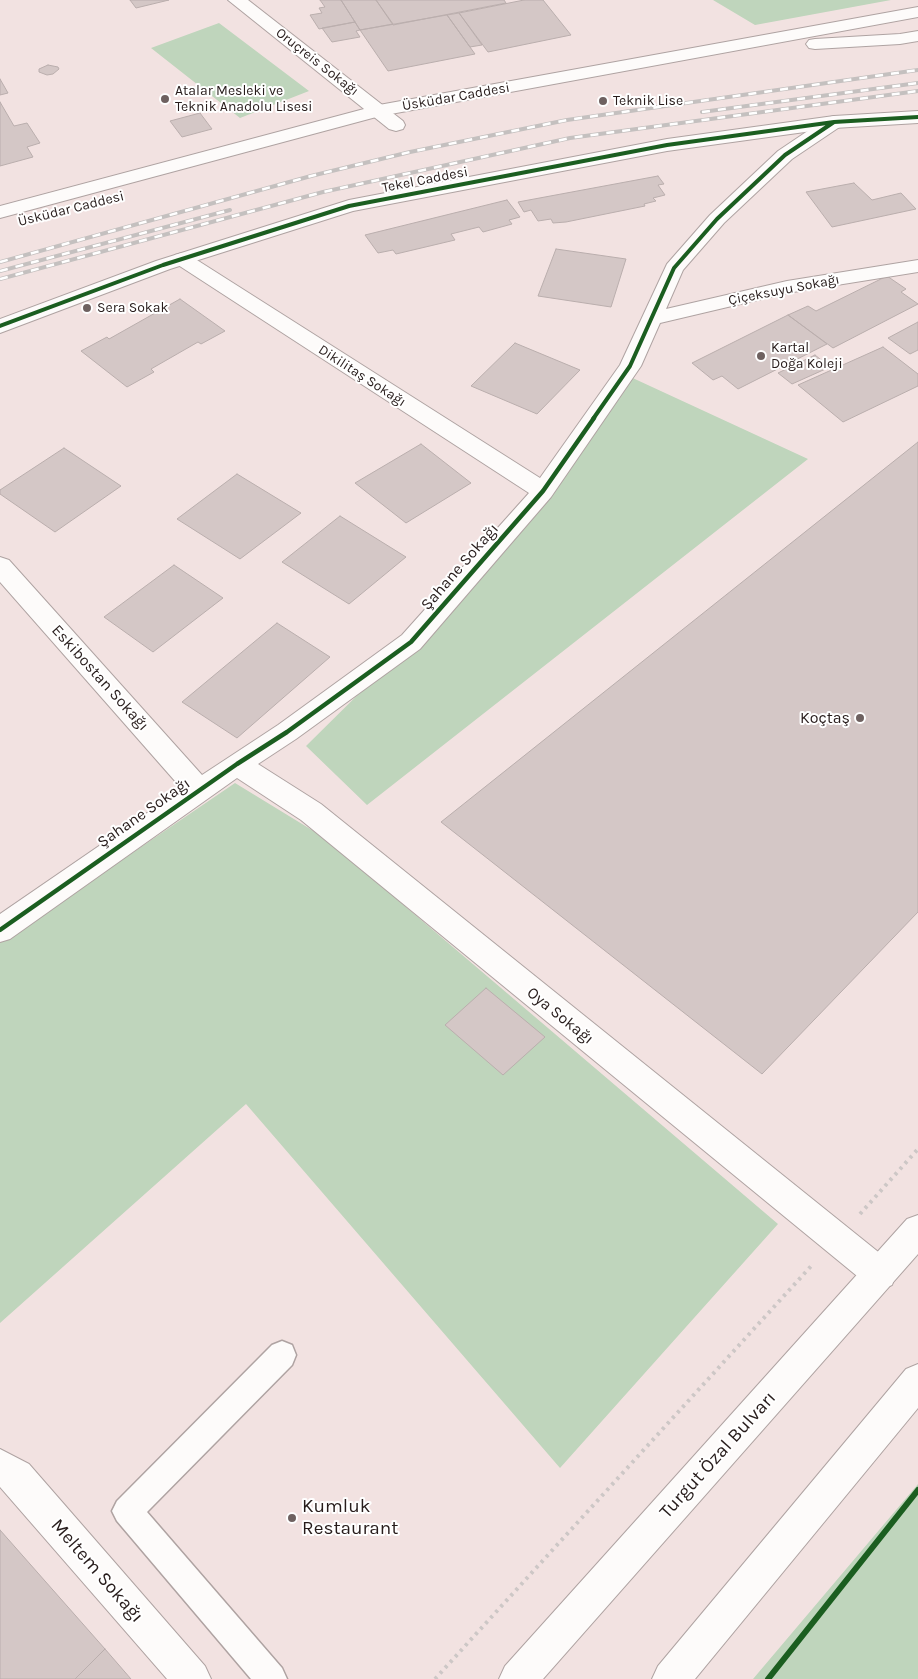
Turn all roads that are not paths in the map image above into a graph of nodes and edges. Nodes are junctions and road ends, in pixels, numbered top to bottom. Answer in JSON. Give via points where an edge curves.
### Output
{"nodes":[{"id":1,"x":237,"y":0,"type":"edge"},
{"id":2,"x":918,"y":12,"type":"edge"},
{"id":3,"x":918,"y":26,"type":"edge"},
{"id":4,"x":918,"y":36,"type":"edge"},
{"id":5,"x":815,"y":44,"type":"junction"},
{"id":6,"x":378,"y":111,"type":"junction"},
{"id":7,"x":918,"y":116,"type":"edge"},
{"id":8,"x":435,"y":118,"type":"dead end"},
{"id":9,"x":416,"y":122,"type":"dead end"},
{"id":10,"x":834,"y":122,"type":"junction"},
{"id":11,"x":387,"y":128,"type":"joint"},
{"id":12,"x":351,"y":137,"type":"dead end"},
{"id":13,"x":0,"y":212,"type":"edge"},
{"id":14,"x":0,"y":227,"type":"edge"},
{"id":15,"x":182,"y":259,"type":"junction"},
{"id":16,"x":918,"y":266,"type":"edge"},
{"id":17,"x":651,"y":319,"type":"junction"},
{"id":18,"x":0,"y":326,"type":"edge"},
{"id":19,"x":543,"y":491,"type":"junction"},
{"id":20,"x":0,"y":566,"type":"edge"},
{"id":21,"x":237,"y":764,"type":"junction"},
{"id":22,"x":199,"y":790,"type":"junction"},
{"id":23,"x":0,"y":930,"type":"edge"},
{"id":24,"x":918,"y":1230,"type":"edge"},
{"id":25,"x":880,"y":1274,"type":"junction"},
{"id":26,"x":282,"y":1355,"type":"dead end"},
{"id":27,"x":918,"y":1381,"type":"edge"},
{"id":28,"x":0,"y":1467,"type":"edge"},
{"id":29,"x":192,"y":1679,"type":"edge"},
{"id":30,"x":271,"y":1679,"type":"edge"},
{"id":31,"x":518,"y":1679,"type":"edge"},
{"id":32,"x":671,"y":1679,"type":"edge"}],
"edges":[{"from":1,"to":6,"type":"main road","name":"Oruçreis Sokağı"},
{"from":2,"to":6,"type":"main road","name":"Üsküdar Caddesi"},
{"from":3,"to":5,"type":"main road","name":"Üsküdar Caddesi"},
{"from":4,"to":5,"type":"main road","name":"Üsküdar Caddesi"},
{"from":5,"to":8,"type":"main road","name":"Üsküdar Caddesi"},
{"from":6,"to":11,"type":"main road","name":"Oruçreis Sokağı"},
{"from":6,"to":13,"type":"main road","name":"Üsküdar Caddesi"},
{"from":7,"to":10,"type":"main road","name":"Tekel Caddesi"},
{"from":9,"to":11,"type":"main road","name":"Üsküdar Caddesi"},
{"from":10,"to":15,"type":"main road","name":"Tekel Caddesi","via":[[667,145],[349,206]]},
{"from":10,"to":17,"type":"main road","name":"Şahane Sokağı","via":[[785,155],[717,219],[674,268]]},
{"from":12,"to":14,"type":"main road","name":"Üsküdar Caddesi"},
{"from":15,"to":18,"type":"main road","name":"Tekel Caddesi"},
{"from":15,"to":19,"type":"main road","name":"Dikilitaş Sokağı"},
{"from":16,"to":17,"type":"main road","name":"Çiçeksuyu Sokağı","via":[[787,287]]},
{"from":17,"to":19,"type":"main road","name":"Şahane Sokağı","via":[[630,366]]},
{"from":19,"to":21,"type":"main road","name":"Şahane Sokağı","via":[[411,642],[287,732]]},
{"from":20,"to":22,"type":"main road","name":"Eskibostan Sokağı"},
{"from":21,"to":22,"type":"main road","name":"Şahane Sokağı"},
{"from":21,"to":25,"type":"main road","name":"Oya Sokağı","via":[[311,812]]},
{"from":22,"to":23,"type":"main road","name":"Şahane Sokağı"},
{"from":24,"to":25,"type":"main road","name":"Turgut Özal Bulvarı"},
{"from":25,"to":31,"type":"main road","name":"Turgut Özal Bulvarı"},
{"from":26,"to":30,"type":"lane","via":[[127,1511]]},
{"from":27,"to":32,"type":"main road"},
{"from":28,"to":29,"type":"main road","name":"Meltem Sokağı","via":[[16,1477]]}]}
